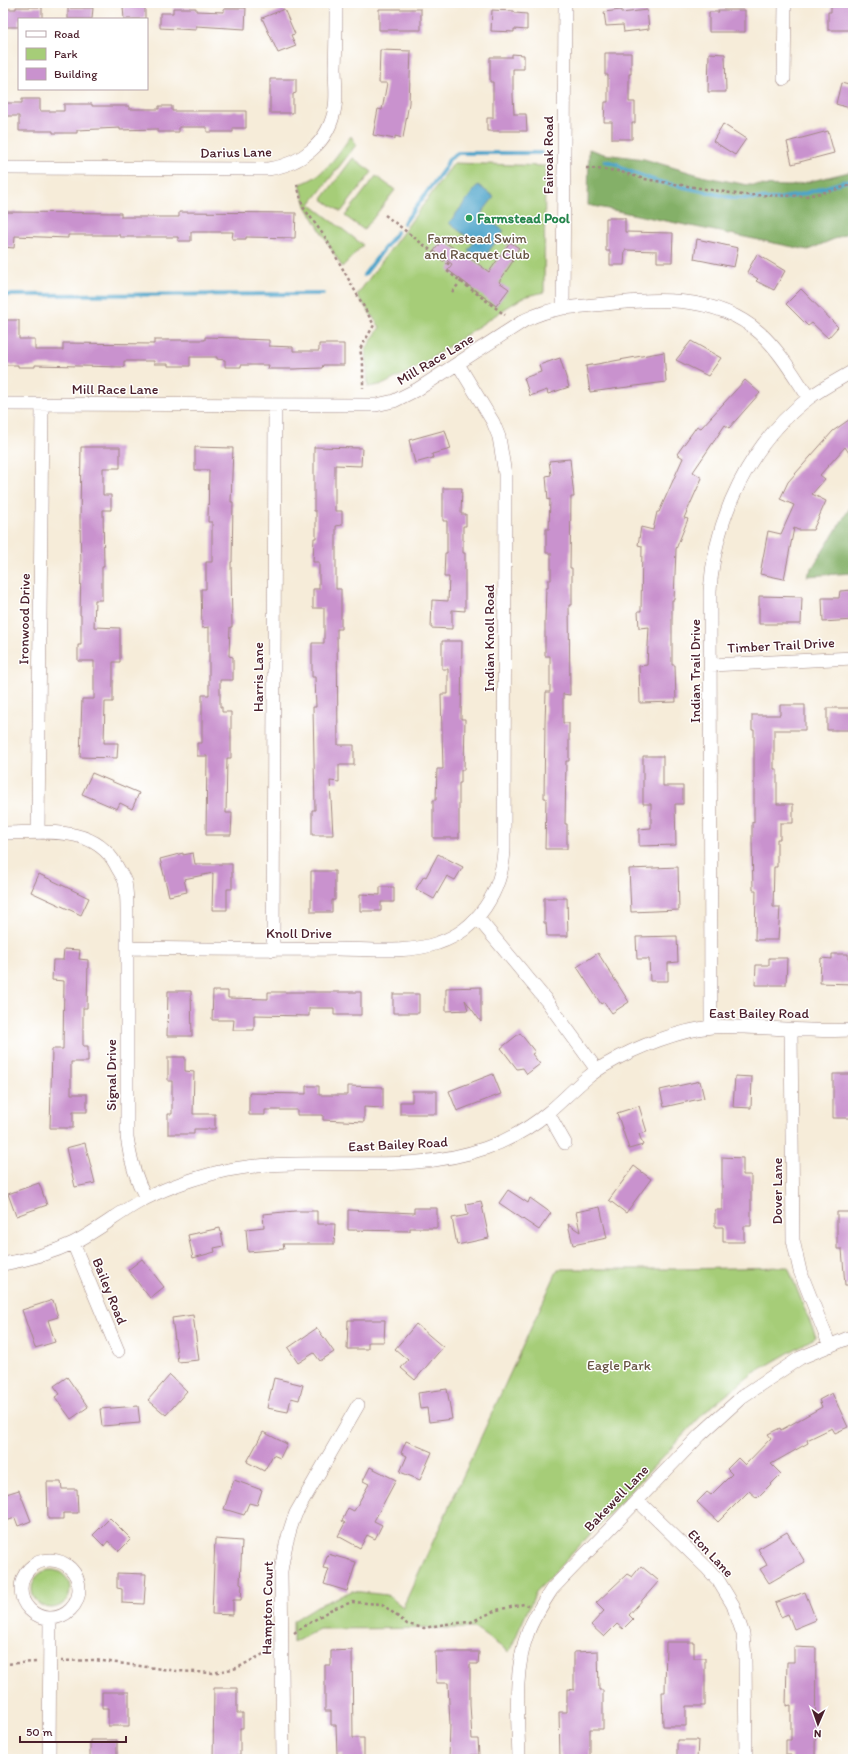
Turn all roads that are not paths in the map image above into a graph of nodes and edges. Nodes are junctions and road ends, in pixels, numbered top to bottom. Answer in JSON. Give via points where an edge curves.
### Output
{"nodes":[{"id":1,"x":336,"y":3,"type":"edge"},
{"id":2,"x":565,"y":3,"type":"edge"},
{"id":3,"x":785,"y":3,"type":"edge"},
{"id":4,"x":784,"y":79,"type":"dead end"},
{"id":5,"x":3,"y":168,"type":"edge"},
{"id":6,"x":563,"y":308,"type":"junction"},
{"id":7,"x":458,"y":364,"type":"junction"},
{"id":8,"x":853,"y":371,"type":"edge"},
{"id":9,"x":809,"y":398,"type":"junction"},
{"id":10,"x":3,"y":404,"type":"edge"},
{"id":11,"x":42,"y":405,"type":"junction"},
{"id":12,"x":275,"y":405,"type":"junction"},
{"id":13,"x":853,"y":658,"type":"edge"},
{"id":14,"x":711,"y":665,"type":"junction"},
{"id":15,"x":3,"y":833,"type":"edge"},
{"id":16,"x":38,"y":834,"type":"junction"},
{"id":17,"x":477,"y":917,"type":"junction"},
{"id":18,"x":127,"y":948,"type":"junction"},
{"id":19,"x":273,"y":950,"type":"junction"},
{"id":20,"x":711,"y":1027,"type":"junction"},
{"id":21,"x":791,"y":1028,"type":"junction"},
{"id":22,"x":853,"y":1030,"type":"edge"},
{"id":23,"x":597,"y":1070,"type":"junction"},
{"id":24,"x":548,"y":1113,"type":"junction"},
{"id":25,"x":565,"y":1143,"type":"dead end"},
{"id":26,"x":146,"y":1198,"type":"junction"},
{"id":27,"x":73,"y":1243,"type":"junction"},
{"id":28,"x":3,"y":1264,"type":"edge"},
{"id":29,"x":853,"y":1336,"type":"edge"},
{"id":30,"x":830,"y":1346,"type":"junction"},
{"id":31,"x":118,"y":1351,"type":"dead end"},
{"id":32,"x":358,"y":1405,"type":"dead end"},
{"id":33,"x":637,"y":1500,"type":"junction"},
{"id":34,"x":50,"y":1618,"type":"junction"},
{"id":35,"x":49,"y":1759,"type":"edge"},
{"id":36,"x":283,"y":1759,"type":"edge"},
{"id":37,"x":519,"y":1759,"type":"edge"},
{"id":38,"x":746,"y":1759,"type":"edge"}],
"edges":[{"from":1,"to":5,"type":"street","name":"Darius Lane","via":[[335,107],[330,125],[322,138],[300,159],[282,167],[268,169]]},
{"from":2,"to":6,"type":"street","name":"Fairoak Road"},
{"from":3,"to":4,"type":"street"},
{"from":6,"to":7,"type":"street","name":"Mill Race Lane","via":[[549,310],[526,320]]},
{"from":6,"to":9,"type":"street","name":"Mill Race Lane","via":[[662,301],[717,308],[737,317],[760,333],[778,352]]},
{"from":7,"to":12,"type":"street","name":"Mill Race Lane","via":[[405,396],[376,405]]},
{"from":7,"to":17,"type":"street","name":"Indian Knoll Road","via":[[493,422],[499,437],[506,474],[503,866],[493,895]]},
{"from":8,"to":9,"type":"street","name":"Indian Trail Drive"},
{"from":9,"to":14,"type":"street","name":"Indian Trail Drive","via":[[781,424],[758,453],[731,499],[720,531],[712,573]]},
{"from":10,"to":11,"type":"street","name":"Mill Race Lane"},
{"from":11,"to":12,"type":"street","name":"Mill Race Lane"},
{"from":11,"to":16,"type":"street","name":"Ironwood Drive"},
{"from":12,"to":19,"type":"street","name":"Harris Lane"},
{"from":13,"to":14,"type":"street","name":"Timber Trail Drive"},
{"from":14,"to":20,"type":"street","name":"Indian Trail Drive"},
{"from":15,"to":16,"type":"street"},
{"from":16,"to":18,"type":"street","via":[[82,836],[97,843],[111,856],[124,880],[126,890]]},
{"from":17,"to":19,"type":"street","name":"Knoll Drive","via":[[457,934],[422,948]]},
{"from":17,"to":23,"type":"street","via":[[546,1000]]},
{"from":18,"to":19,"type":"street","name":"Knoll Drive"},
{"from":18,"to":26,"type":"street","name":"Signal Drive","via":[[127,1137],[135,1177]]},
{"from":20,"to":21,"type":"street","name":"East Bailey Road"},
{"from":20,"to":23,"type":"street","name":"East Bailey Road","via":[[654,1042]]},
{"from":21,"to":22,"type":"street","name":"East Bailey Road"},
{"from":21,"to":30,"type":"street","name":"Dover Lane","via":[[793,1240],[800,1271]]},
{"from":23,"to":24,"type":"street","name":"East Bailey Road"},
{"from":24,"to":25,"type":"street"},
{"from":24,"to":26,"type":"street","name":"East Bailey Road","via":[[514,1136],[461,1156],[437,1161],[400,1163],[291,1163],[247,1166],[214,1173],[161,1190]]},
{"from":26,"to":27,"type":"street","name":"East Bailey Road"},
{"from":27,"to":28,"type":"street","name":"East Bailey Road"},
{"from":27,"to":31,"type":"street","name":"Bailey Road"},
{"from":29,"to":30,"type":"street","name":"Bakewell Lane"},
{"from":30,"to":33,"type":"street","name":"Bakewell Lane","via":[[800,1358],[743,1396],[700,1435]]},
{"from":32,"to":36,"type":"street","name":"Hampton Court","via":[[296,1513],[284,1552]]},
{"from":33,"to":37,"type":"street","name":"Bakewell Lane","via":[[561,1579],[534,1619],[523,1647],[520,1669]]},
{"from":33,"to":38,"type":"street","name":"Eton Lane","via":[[708,1568],[734,1605],[743,1634],[745,1657]]},
{"from":34,"to":34,"type":"street","via":[[67,1612],[74,1605],[79,1588],[73,1571],[66,1564],[48,1560],[38,1562],[30,1568],[21,1585],[28,1607],[40,1616]]},
{"from":34,"to":35,"type":"street"}]}
